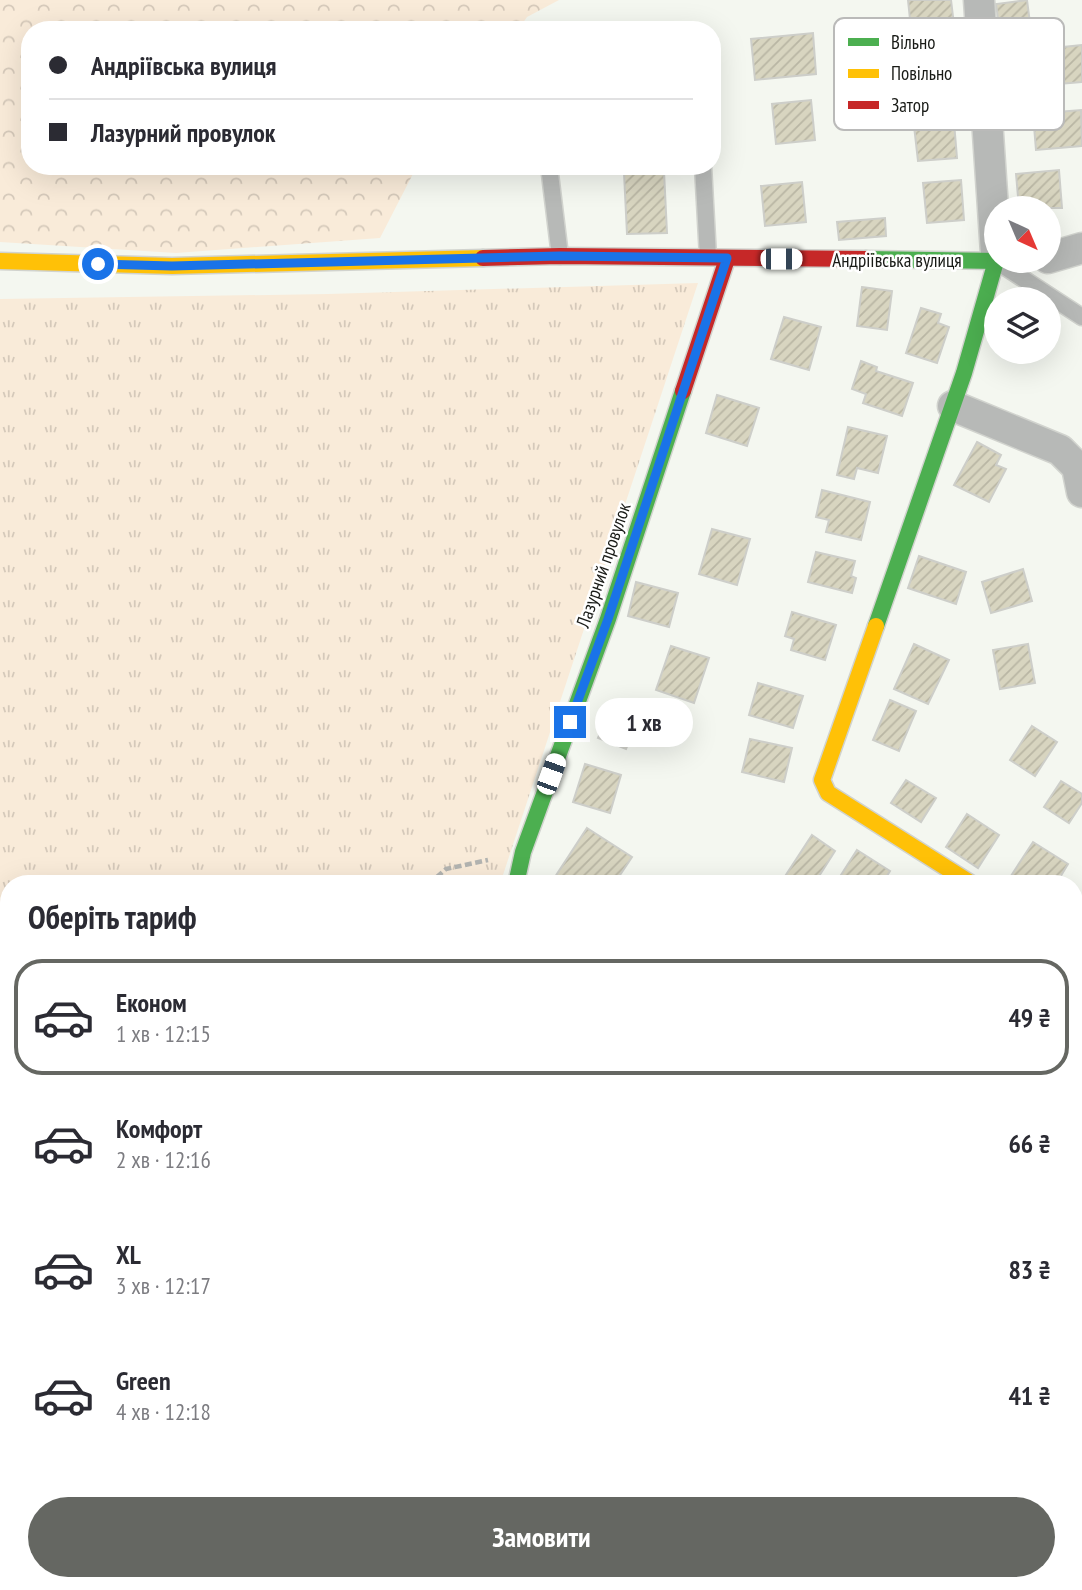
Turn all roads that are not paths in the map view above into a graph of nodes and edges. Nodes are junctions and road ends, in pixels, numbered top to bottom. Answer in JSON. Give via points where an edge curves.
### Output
{"nodes":[{"id":1,"x":979,"y":0,"type":"edge"},
{"id":2,"x":980,"y":18,"type":"edge"},
{"id":3,"x":988,"y":130,"type":"edge"},
{"id":4,"x":550,"y":175,"type":"edge"},
{"id":5,"x":703,"y":175,"type":"edge"},
{"id":6,"x":992,"y":196,"type":"edge"},
{"id":7,"x":1082,"y":248,"type":"edge"},
{"id":8,"x":1061,"y":254,"type":"edge"},
{"id":9,"x":560,"y":256,"type":"junction"},
{"id":10,"x":708,"y":257,"type":"junction"},
{"id":11,"x":727,"y":258,"type":"junction"},
{"id":12,"x":0,"y":261,"type":"edge"},
{"id":13,"x":984,"y":261,"type":"edge"},
{"id":14,"x":993,"y":273,"type":"edge"},
{"id":15,"x":1015,"y":273,"type":"edge"},
{"id":16,"x":1082,"y":317,"type":"edge"},
{"id":17,"x":953,"y":406,"type":"junction"},
{"id":18,"x":1082,"y":492,"type":"edge"},
{"id":19,"x":518,"y":875,"type":"edge"},
{"id":20,"x":958,"y":875,"type":"edge"}],
"edges":[{"from":1,"to":2,"type":"street"},
{"from":3,"to":6,"type":"street"},
{"from":4,"to":9,"type":"lane"},
{"from":5,"to":10,"type":"lane"},
{"from":7,"to":8,"type":"street"},
{"from":9,"to":10,"type":"street","name":"Андріївська вулиця"},
{"from":9,"to":12,"type":"street","name":"Андріївська вулиця","via":[[172,266]]},
{"from":10,"to":11,"type":"street","name":"Андріївська вулиця"},
{"from":11,"to":13,"type":"street","name":"Андріївська вулиця"},
{"from":11,"to":19,"type":"street","name":"Лазурний провулок"},
{"from":14,"to":17,"type":"street"},
{"from":15,"to":16,"type":"lane"},
{"from":17,"to":18,"type":"street","via":[[1060,450],[1077,467]]},
{"from":17,"to":20,"type":"street","via":[[822,780],[828,793]]}]}
